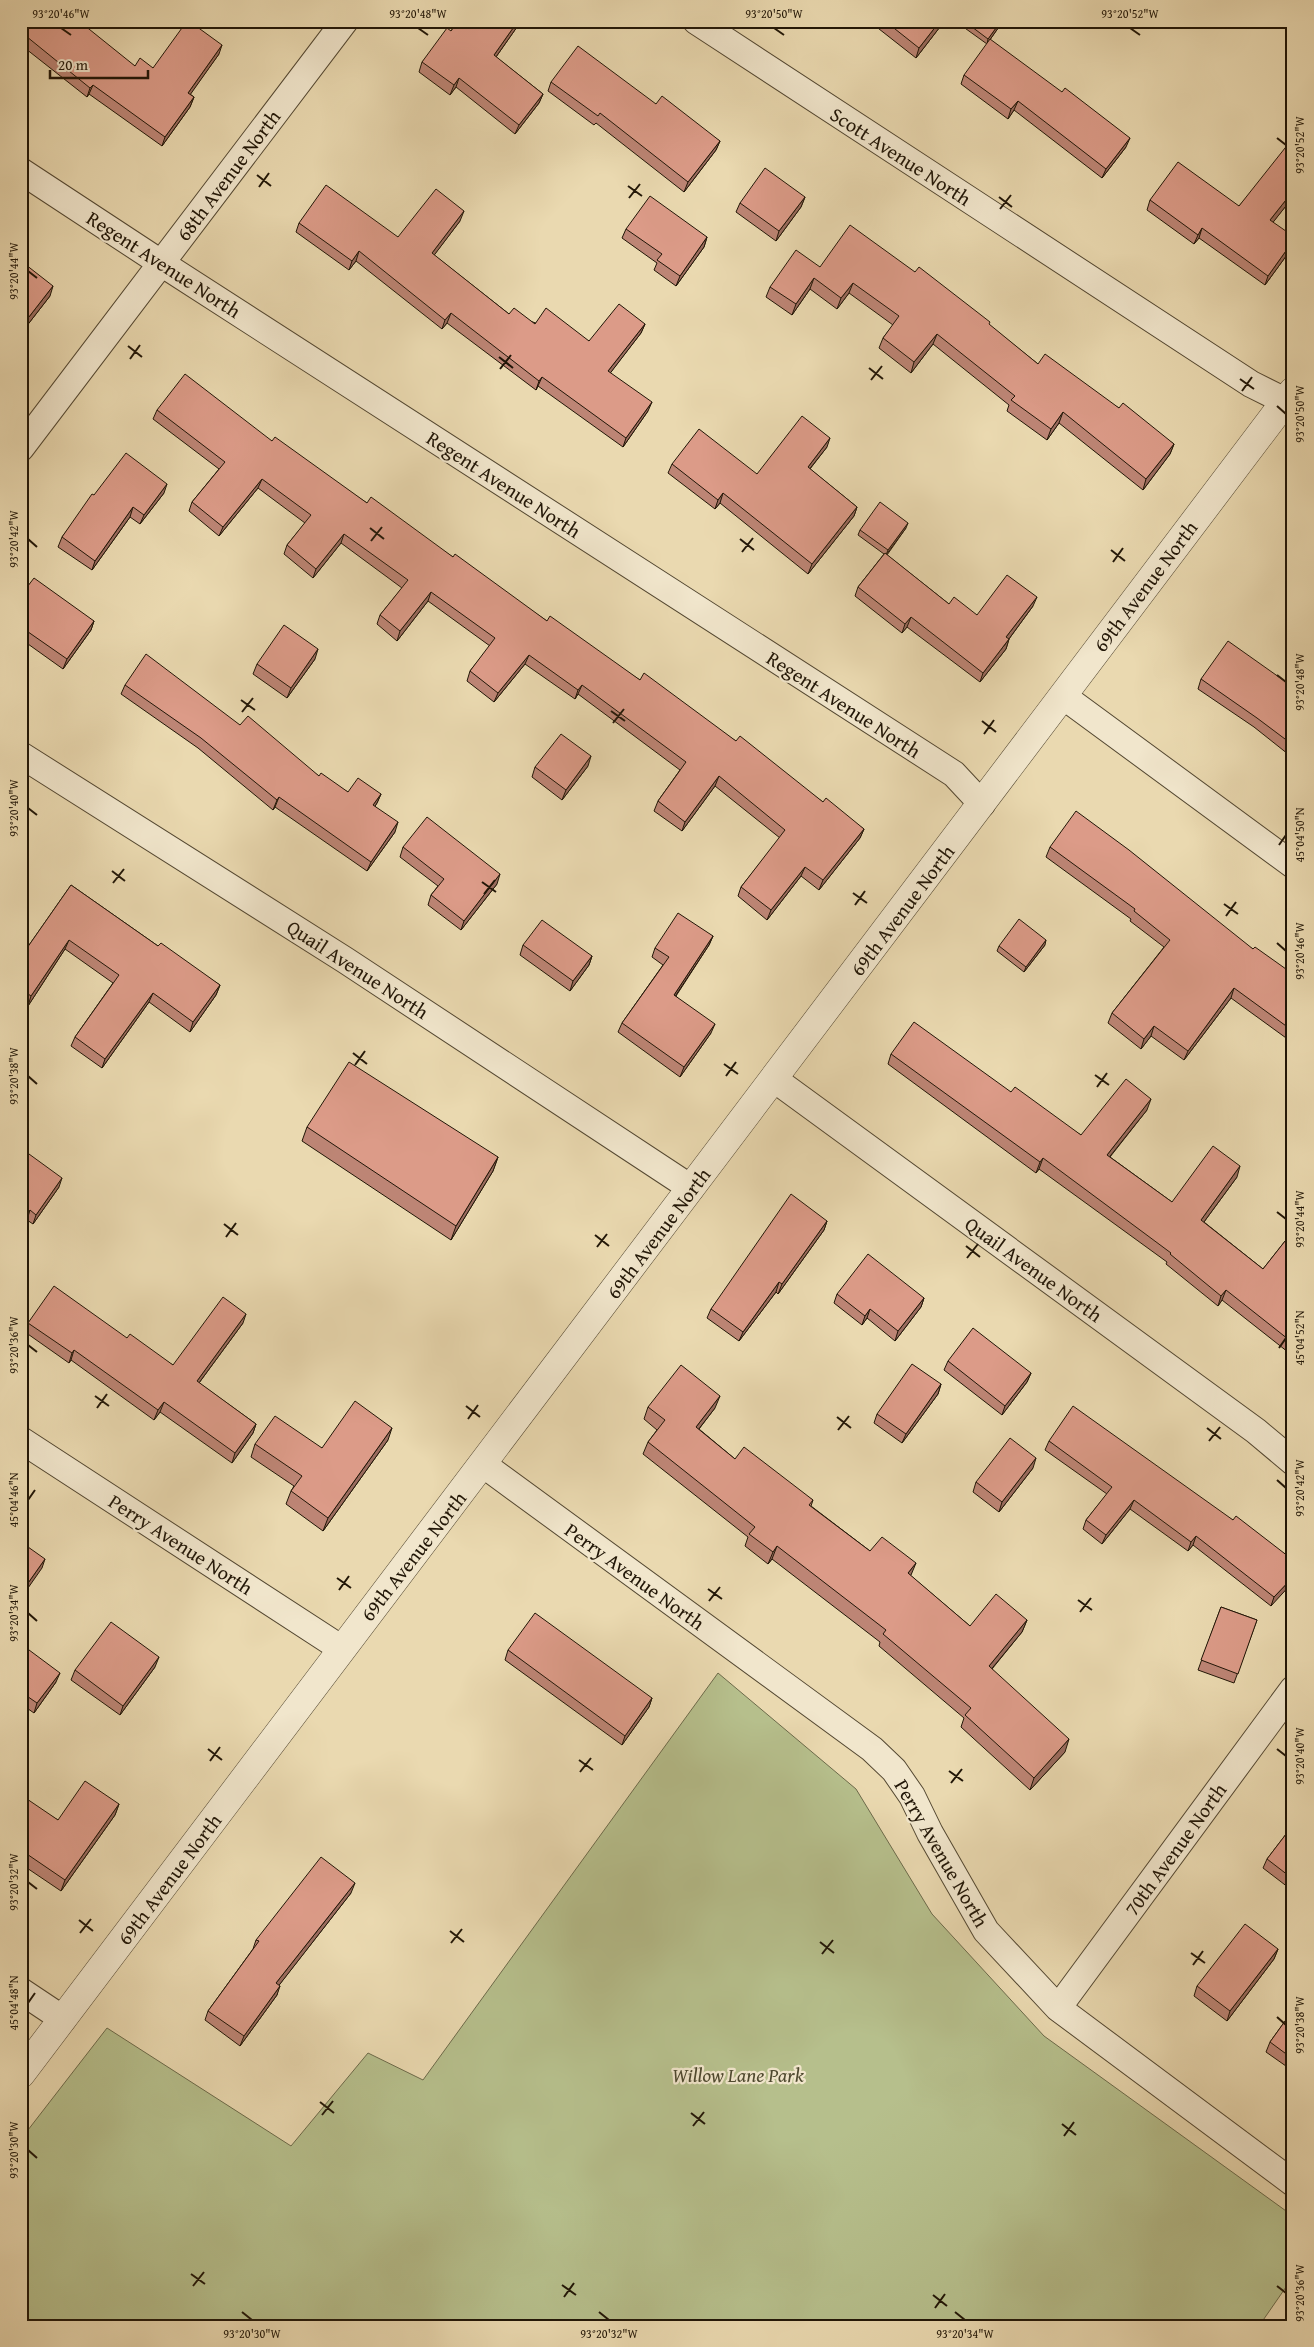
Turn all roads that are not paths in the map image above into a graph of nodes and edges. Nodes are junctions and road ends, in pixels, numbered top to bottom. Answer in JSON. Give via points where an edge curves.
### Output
{"nodes":[{"id":1,"x":344,"y":21,"type":"edge"},
{"id":2,"x":696,"y":21,"type":"edge"},
{"id":3,"x":21,"y":170,"type":"edge"},
{"id":4,"x":161,"y":263,"type":"junction"},
{"id":5,"x":1289,"y":396,"type":"edge"},
{"id":6,"x":21,"y":448,"type":"edge"},
{"id":7,"x":1063,"y":696,"type":"junction"},
{"id":8,"x":21,"y":755,"type":"edge"},
{"id":9,"x":982,"y":804,"type":"junction"},
{"id":10,"x":1293,"y":865,"type":"edge"},
{"id":11,"x":774,"y":1079,"type":"junction"},
{"id":12,"x":692,"y":1188,"type":"junction"},
{"id":13,"x":21,"y":1440,"type":"edge"},
{"id":14,"x":1293,"y":1462,"type":"edge"},
{"id":15,"x":484,"y":1465,"type":"junction"},
{"id":16,"x":342,"y":1649,"type":"junction"},
{"id":17,"x":1293,"y":1689,"type":"edge"},
{"id":18,"x":21,"y":1991,"type":"edge"},
{"id":19,"x":1058,"y":2008,"type":"junction"},
{"id":20,"x":63,"y":2018,"type":"junction"},
{"id":21,"x":21,"y":2074,"type":"edge"},
{"id":22,"x":1293,"y":2183,"type":"edge"}],
"edges":[{"from":1,"to":4,"type":"street","name":"68th Avenue North"},
{"from":2,"to":5,"type":"street","name":"Scott Avenue North","via":[[1251,384]]},
{"from":3,"to":4,"type":"street","name":"Regent Avenue North"},
{"from":4,"to":6,"type":"street","name":"68th Avenue North"},
{"from":4,"to":9,"type":"street","name":"Regent Avenue North","via":[[954,774]]},
{"from":5,"to":7,"type":"street","name":"69th Avenue North"},
{"from":7,"to":9,"type":"street","name":"69th Avenue North"},
{"from":7,"to":10,"type":"street"},
{"from":8,"to":12,"type":"street","name":"Quail Avenue North","via":[[345,960]]},
{"from":9,"to":11,"type":"street","name":"69th Avenue North"},
{"from":11,"to":12,"type":"street","name":"69th Avenue North"},
{"from":11,"to":14,"type":"street","name":"Quail Avenue North","via":[[1256,1431]]},
{"from":12,"to":15,"type":"street","name":"69th Avenue North"},
{"from":13,"to":16,"type":"street","name":"Perry Avenue North"},
{"from":15,"to":16,"type":"street","name":"69th Avenue North"},
{"from":15,"to":19,"type":"street","name":"Perry Avenue North","via":[[872,1749],[894,1770],[912,1796],[986,1931]]},
{"from":16,"to":20,"type":"street","name":"69th Avenue North"},
{"from":17,"to":19,"type":"street","name":"70th Avenue North"},
{"from":18,"to":20,"type":"street"},
{"from":19,"to":22,"type":"street","name":"Perry Avenue North"},
{"from":20,"to":21,"type":"street","name":"69th Avenue North"}]}
